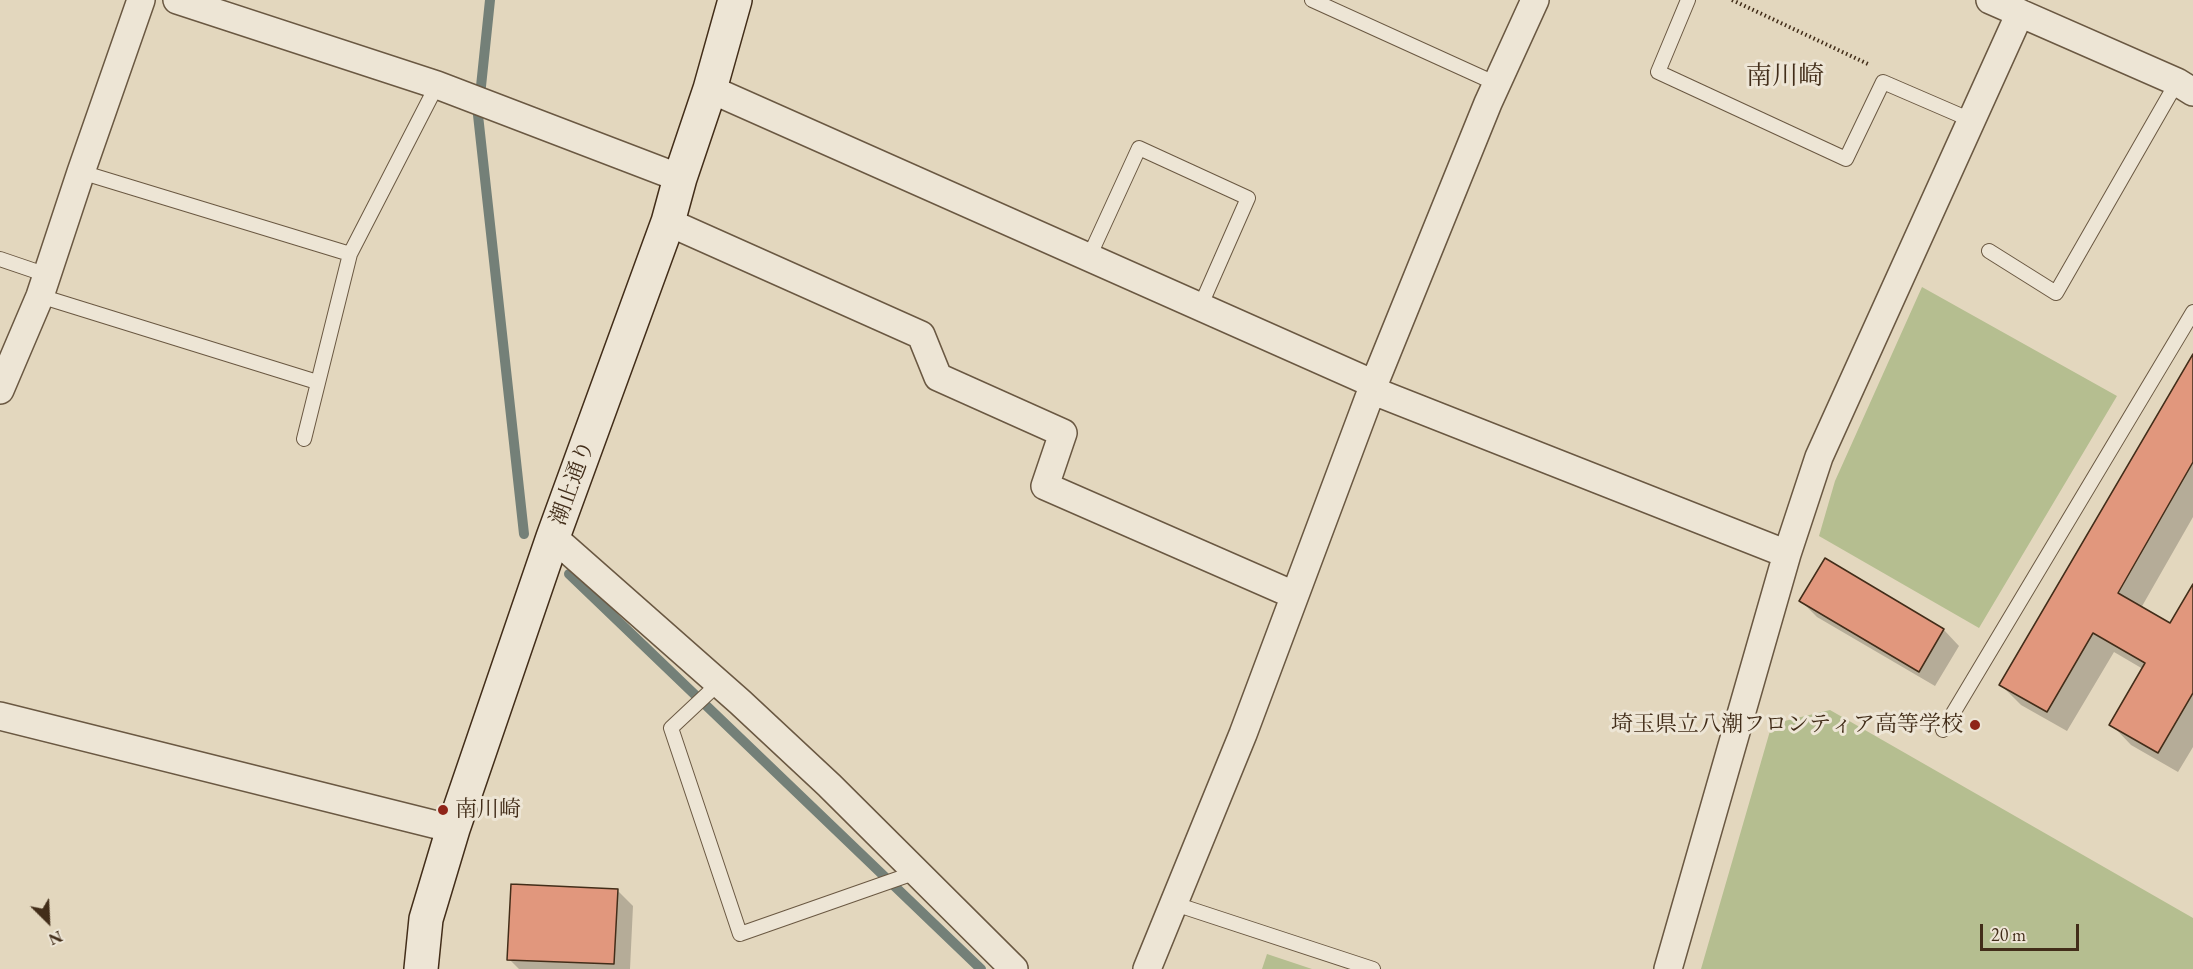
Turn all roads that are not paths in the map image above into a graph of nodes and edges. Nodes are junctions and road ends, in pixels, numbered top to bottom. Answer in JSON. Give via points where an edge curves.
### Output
{"nodes":[{"id":1,"x":141,"y":0,"type":"edge"},
{"id":2,"x":177,"y":0,"type":"edge"},
{"id":3,"x":735,"y":0,"type":"edge"},
{"id":4,"x":1312,"y":0,"type":"edge"},
{"id":5,"x":1535,"y":0,"type":"edge"},
{"id":6,"x":1688,"y":0,"type":"edge"},
{"id":7,"x":1990,"y":0,"type":"edge"},
{"id":8,"x":2022,"y":7,"type":"edge"},
{"id":9,"x":1497,"y":84,"type":"junction"},
{"id":10,"x":437,"y":85,"type":"junction"},
{"id":11,"x":2185,"y":87,"type":"edge"},
{"id":12,"x":710,"y":89,"type":"junction"},
{"id":13,"x":1971,"y":120,"type":"junction"},
{"id":14,"x":81,"y":172,"type":"junction"},
{"id":15,"x":680,"y":178,"type":"junction"},
{"id":16,"x":668,"y":222,"type":"junction"},
{"id":17,"x":1989,"y":251,"type":"dead end"},
{"id":18,"x":350,"y":254,"type":"junction"},
{"id":19,"x":1089,"y":257,"type":"junction"},
{"id":20,"x":0,"y":259,"type":"edge"},
{"id":21,"x":44,"y":285,"type":"junction"},
{"id":22,"x":1200,"y":307,"type":"junction"},
{"id":23,"x":2193,"y":312,"type":"edge"},
{"id":24,"x":317,"y":382,"type":"junction"},
{"id":25,"x":1373,"y":387,"type":"junction"},
{"id":26,"x":0,"y":390,"type":"edge"},
{"id":27,"x":304,"y":439,"type":"dead end"},
{"id":28,"x":553,"y":537,"type":"junction"},
{"id":29,"x":1786,"y":554,"type":"junction"},
{"id":30,"x":1294,"y":595,"type":"junction"},
{"id":31,"x":719,"y":683,"type":"junction"},
{"id":32,"x":0,"y":716,"type":"edge"},
{"id":33,"x":1942,"y":730,"type":"dead end"},
{"id":34,"x":453,"y":829,"type":"junction"},
{"id":35,"x":917,"y":872,"type":"junction"},
{"id":36,"x":1173,"y":903,"type":"junction"},
{"id":37,"x":421,"y":969,"type":"edge"},
{"id":38,"x":1014,"y":969,"type":"edge"},
{"id":39,"x":1147,"y":969,"type":"edge"},
{"id":40,"x":1373,"y":969,"type":"edge"},
{"id":41,"x":1668,"y":969,"type":"edge"}],
"edges":[{"from":1,"to":14,"type":"street"},
{"from":2,"to":10,"type":"street"},
{"from":3,"to":12,"type":"street","name":"潮止通り"},
{"from":4,"to":9,"type":"lane"},
{"from":5,"to":9,"type":"street"},
{"from":6,"to":13,"type":"lane","via":[[1659,72],[1846,159],[1883,82]]},
{"from":7,"to":8,"type":"street"},
{"from":8,"to":11,"type":"street"},
{"from":8,"to":13,"type":"street"},
{"from":9,"to":25,"type":"street"},
{"from":10,"to":15,"type":"street"},
{"from":10,"to":18,"type":"lane"},
{"from":11,"to":17,"type":"lane","via":[[2056,293]]},
{"from":12,"to":15,"type":"street","name":"潮止通り"},
{"from":12,"to":19,"type":"street"},
{"from":13,"to":29,"type":"street","via":[[1819,457]]},
{"from":14,"to":18,"type":"lane"},
{"from":14,"to":21,"type":"street"},
{"from":15,"to":16,"type":"street","name":"潮止通り"},
{"from":16,"to":28,"type":"street","name":"潮止通り"},
{"from":16,"to":30,"type":"street","via":[[921,335],[938,376],[1063,433],[1045,486]]},
{"from":18,"to":24,"type":"lane"},
{"from":19,"to":22,"type":"street"},
{"from":19,"to":22,"type":"lane","via":[[1139,148],[1248,198]]},
{"from":20,"to":21,"type":"lane"},
{"from":21,"to":24,"type":"lane"},
{"from":21,"to":26,"type":"street"},
{"from":22,"to":25,"type":"street"},
{"from":23,"to":33,"type":"lane"},
{"from":24,"to":27,"type":"lane"},
{"from":25,"to":29,"type":"street"},
{"from":25,"to":30,"type":"street"},
{"from":28,"to":31,"type":"street"},
{"from":28,"to":34,"type":"street","name":"潮止通り"},
{"from":29,"to":41,"type":"street"},
{"from":30,"to":36,"type":"street","via":[[1243,734]]},
{"from":31,"to":35,"type":"street"},
{"from":31,"to":35,"type":"lane","via":[[671,728],[740,934]]},
{"from":32,"to":34,"type":"street"},
{"from":34,"to":37,"type":"street","name":"潮止通り","via":[[426,919]]},
{"from":35,"to":38,"type":"street"},
{"from":36,"to":39,"type":"street"},
{"from":36,"to":40,"type":"lane"}]}
